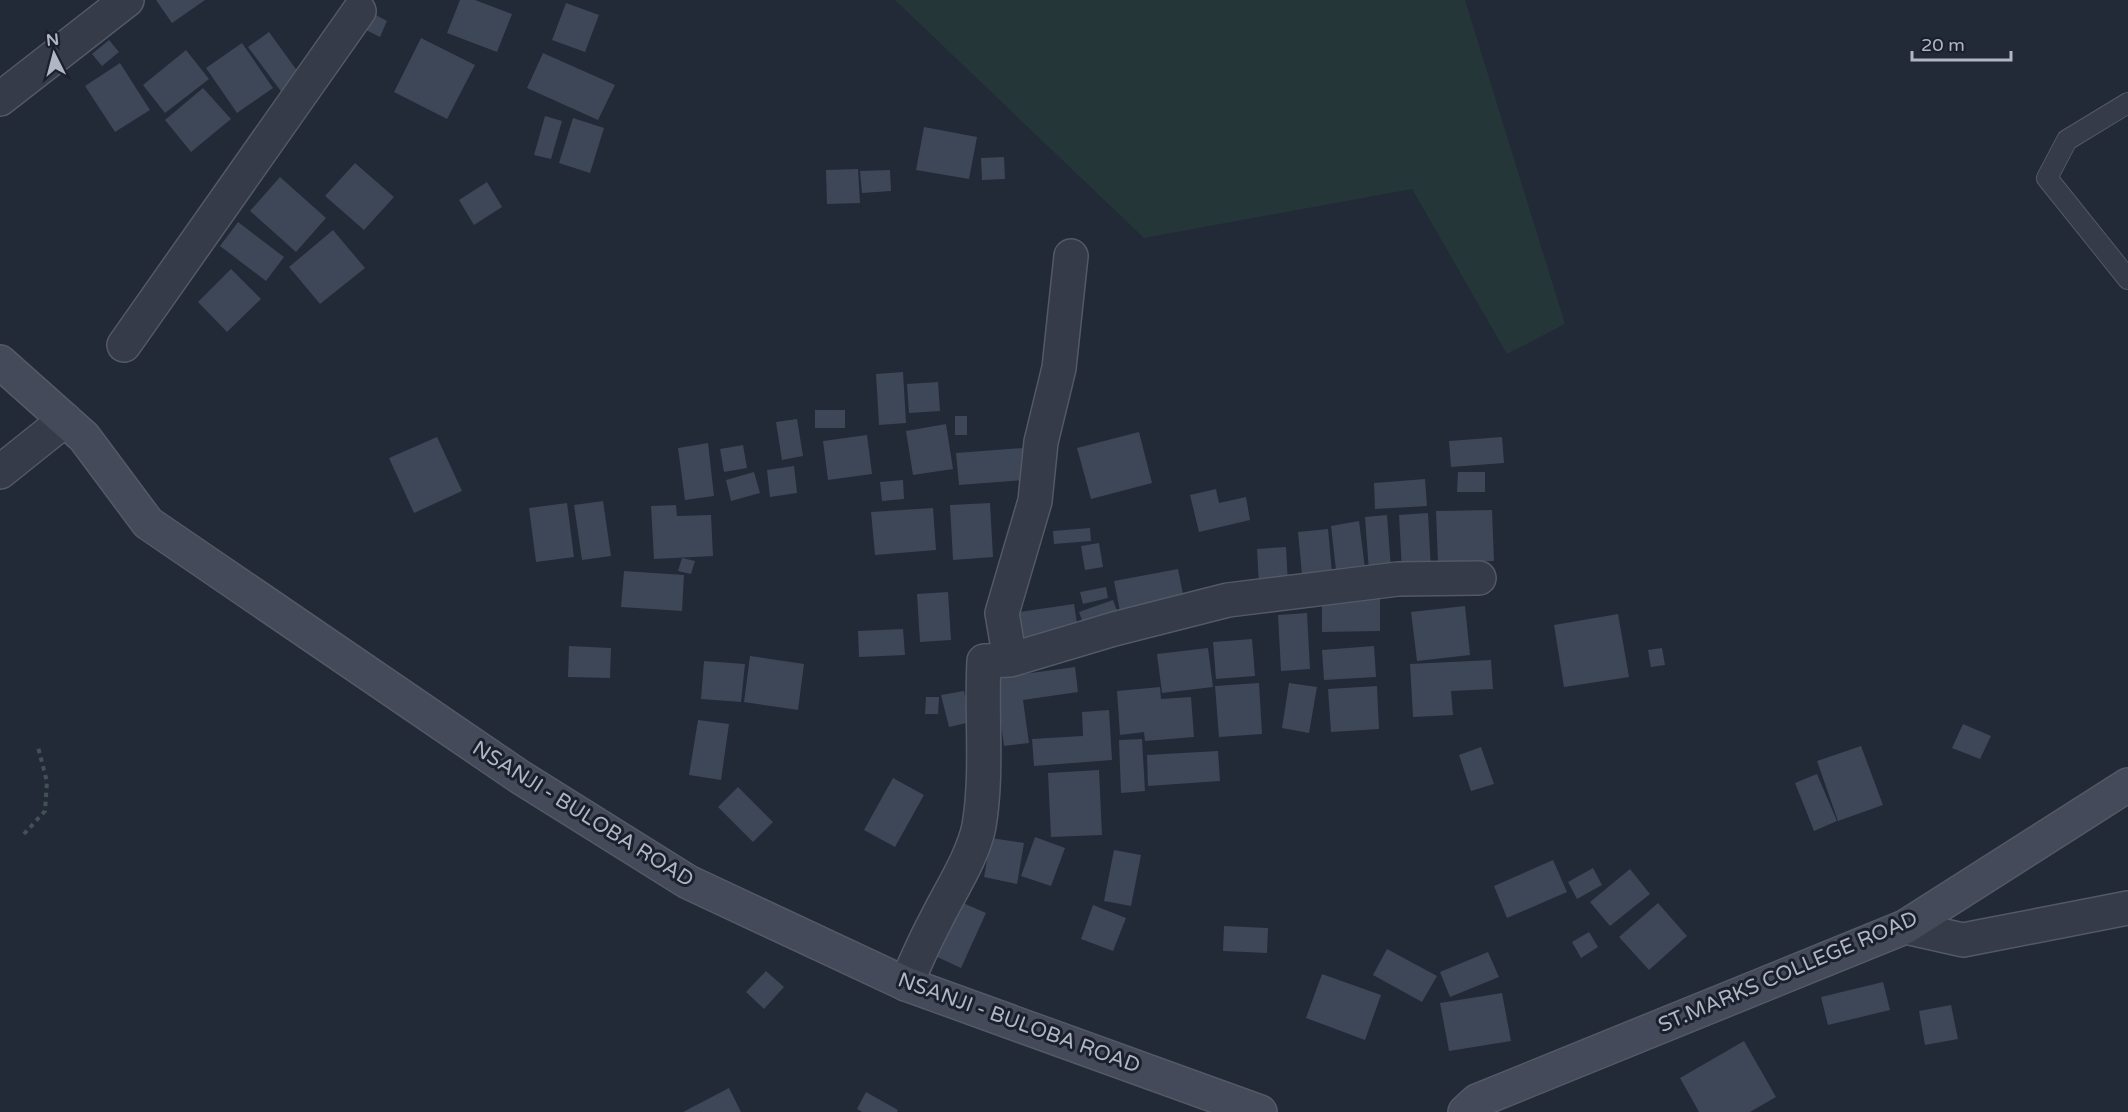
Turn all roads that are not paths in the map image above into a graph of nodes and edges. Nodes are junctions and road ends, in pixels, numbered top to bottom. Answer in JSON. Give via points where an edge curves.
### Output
{"nodes":[{"id":1,"x":127,"y":0,"type":"edge"},
{"id":2,"x":359,"y":11,"type":"dead end"},
{"id":3,"x":0,"y":99,"type":"edge"},
{"id":4,"x":2128,"y":103,"type":"edge"},
{"id":5,"x":1071,"y":256,"type":"dead end"},
{"id":6,"x":2128,"y":279,"type":"edge"},
{"id":7,"x":124,"y":345,"type":"dead end"},
{"id":8,"x":0,"y":362,"type":"edge"},
{"id":9,"x":65,"y":420,"type":"junction"},
{"id":10,"x":0,"y":472,"type":"edge"},
{"id":11,"x":1479,"y":578,"type":"dead end"},
{"id":12,"x":1010,"y":660,"type":"junction"},
{"id":13,"x":2128,"y":785,"type":"edge"},
{"id":14,"x":2128,"y":908,"type":"edge"},
{"id":15,"x":1905,"y":927,"type":"junction"},
{"id":16,"x":906,"y":984,"type":"junction"},
{"id":17,"x":1260,"y":1112,"type":"edge"},
{"id":18,"x":1465,"y":1112,"type":"edge"}],
"edges":[{"from":1,"to":3,"type":"street"},
{"from":2,"to":7,"type":"street"},
{"from":4,"to":6,"type":"lane","via":[[2067,140],[2047,178]]},
{"from":5,"to":12,"type":"street","via":[[1059,368],[1041,442],[1035,501],[1002,613]]},
{"from":8,"to":9,"type":"main road","name":"NSANJI - BULOBA ROAD"},
{"from":9,"to":10,"type":"street"},
{"from":9,"to":16,"type":"main road","name":"NSANJI - BULOBA ROAD","via":[[84,437],[147,523],[520,777],[688,882]]},
{"from":11,"to":12,"type":"street","via":[[1398,579],[1228,600]]},
{"from":12,"to":16,"type":"street","via":[[984,661],[985,736],[979,827]]},
{"from":13,"to":15,"type":"main road","name":"ST.MARKS COLLEGE ROAD"},
{"from":14,"to":15,"type":"street","via":[[1963,940]]},
{"from":15,"to":18,"type":"main road","name":"ST.MARKS COLLEGE ROAD","via":[[1477,1101]]},
{"from":16,"to":17,"type":"main road","name":"NSANJI - BULOBA ROAD"}]}
